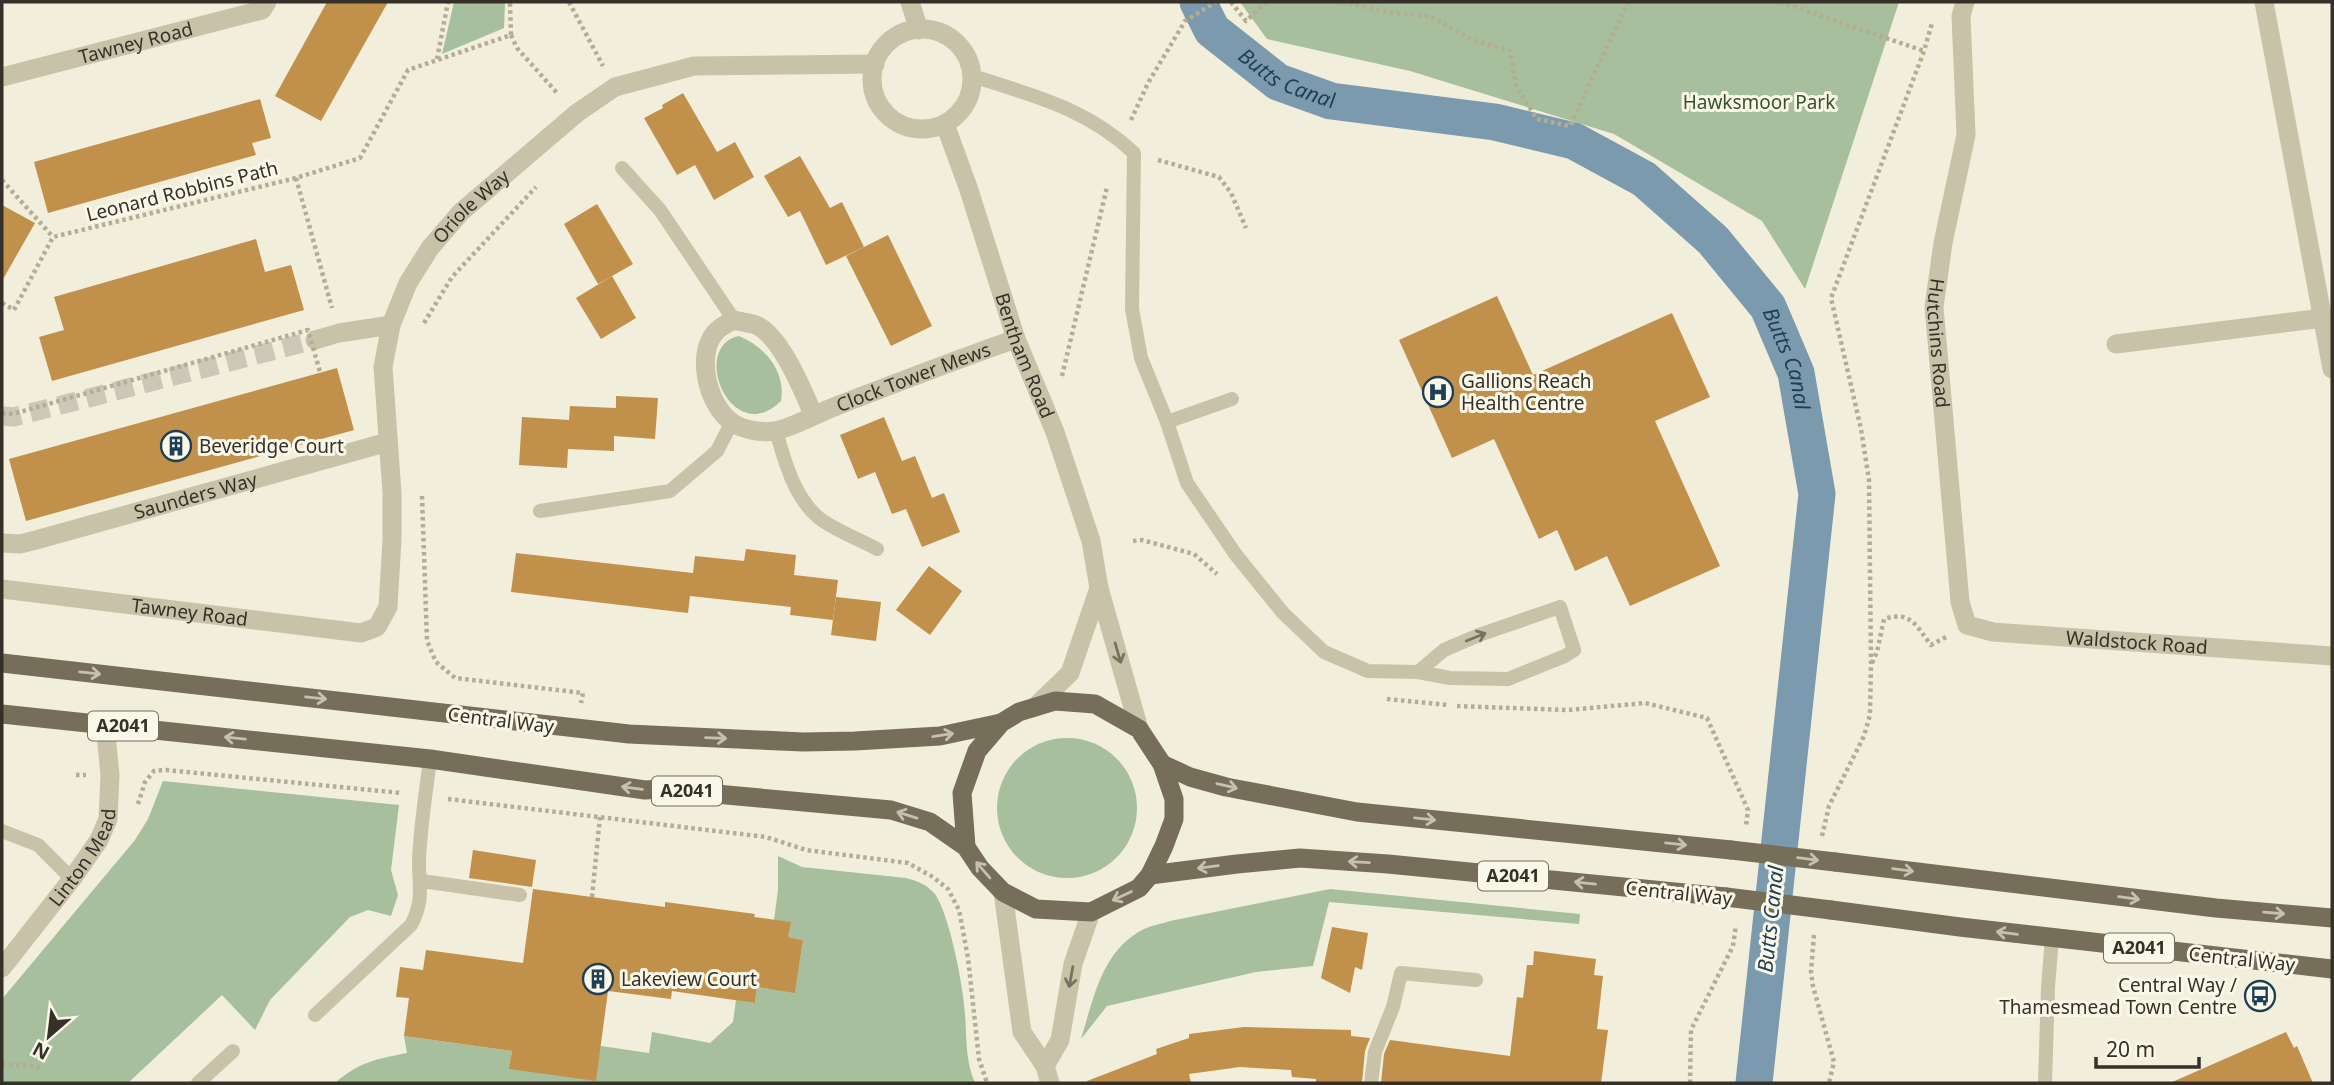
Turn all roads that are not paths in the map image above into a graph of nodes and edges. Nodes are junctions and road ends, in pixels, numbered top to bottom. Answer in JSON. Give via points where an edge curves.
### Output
{"nodes":[{"id":1,"x":267,"y":2,"type":"edge"},
{"id":2,"x":910,"y":2,"type":"edge"},
{"id":3,"x":1965,"y":2,"type":"edge"},
{"id":4,"x":2264,"y":2,"type":"edge"},
{"id":5,"x":919,"y":30,"type":"junction"},
{"id":6,"x":875,"y":64,"type":"junction"},
{"id":7,"x":973,"y":76,"type":"junction"},
{"id":8,"x":2,"y":77,"type":"edge"},
{"id":9,"x":945,"y":124,"type":"junction"},
{"id":10,"x":622,"y":168,"type":"dead end"},
{"id":11,"x":2323,"y":318,"type":"junction"},
{"id":12,"x":734,"y":320,"type":"junction"},
{"id":13,"x":391,"y":325,"type":"junction"},
{"id":14,"x":1016,"y":339,"type":"junction"},
{"id":15,"x":315,"y":340,"type":"tunnel mouth"},
{"id":16,"x":2116,"y":344,"type":"dead end"},
{"id":17,"x":2332,"y":369,"type":"edge"},
{"id":18,"x":1232,"y":399,"type":"dead end"},
{"id":19,"x":813,"y":414,"type":"junction"},
{"id":20,"x":732,"y":422,"type":"junction"},
{"id":21,"x":1167,"y":422,"type":"junction"},
{"id":22,"x":775,"y":431,"type":"junction"},
{"id":23,"x":388,"y":442,"type":"junction"},
{"id":24,"x":540,"y":511,"type":"dead end"},
{"id":25,"x":2,"y":543,"type":"edge"},
{"id":26,"x":877,"y":549,"type":"dead end"},
{"id":27,"x":1099,"y":588,"type":"junction"},
{"id":28,"x":2,"y":589,"type":"edge"},
{"id":29,"x":1967,"y":625,"type":"joint"},
{"id":30,"x":377,"y":627,"type":"joint"},
{"id":31,"x":2332,"y":656,"type":"edge"},
{"id":32,"x":2,"y":663,"type":"edge"},
{"id":33,"x":1418,"y":672,"type":"junction"},
{"id":34,"x":1035,"y":707,"type":"junction"},
{"id":35,"x":2,"y":714,"type":"edge"},
{"id":36,"x":1002,"y":723,"type":"junction"},
{"id":37,"x":105,"y":724,"type":"junction"},
{"id":38,"x":1139,"y":729,"type":"junction"},
{"id":39,"x":429,"y":759,"type":"junction"},
{"id":40,"x":1163,"y":764,"type":"junction"},
{"id":41,"x":2,"y":831,"type":"edge"},
{"id":42,"x":966,"y":847,"type":"junction"},
{"id":43,"x":1150,"y":875,"type":"junction"},
{"id":44,"x":72,"y":879,"type":"junction"},
{"id":45,"x":422,"y":881,"type":"junction"},
{"id":46,"x":1003,"y":892,"type":"junction"},
{"id":47,"x":520,"y":895,"type":"dead end"},
{"id":48,"x":1091,"y":912,"type":"junction"},
{"id":49,"x":2332,"y":918,"type":"edge"},
{"id":50,"x":2052,"y":938,"type":"junction"},
{"id":51,"x":2,"y":968,"type":"edge"},
{"id":52,"x":2332,"y":969,"type":"edge"},
{"id":53,"x":1476,"y":980,"type":"dead end"},
{"id":54,"x":315,"y":1015,"type":"dead end"},
{"id":55,"x":233,"y":1051,"type":"dead end"},
{"id":56,"x":1047,"y":1075,"type":"edge"},
{"id":57,"x":198,"y":1083,"type":"edge"},
{"id":58,"x":1371,"y":1083,"type":"edge"},
{"id":59,"x":2045,"y":1083,"type":"edge"}],
"edges":[{"from":1,"to":8,"type":"street","name":"Tawney Road","via":[[262,10]]},
{"from":2,"to":5,"type":"street"},
{"from":3,"to":29,"type":"street","name":"Hutchins Road","via":[[1961,16],[1966,135],[1934,307],[1960,601]]},
{"from":4,"to":11,"type":"street"},
{"from":5,"to":6,"type":"street","via":[[895,37]]},
{"from":5,"to":7,"type":"street","via":[[940,32],[955,41]]},
{"from":6,"to":9,"type":"street","via":[[872,82],[876,99],[895,121],[911,128]]},
{"from":6,"to":13,"type":"street","name":"Oriole Way","via":[[694,66],[615,87],[577,113],[453,221],[415,271]]},
{"from":7,"to":9,"type":"street","via":[[963,109]]},
{"from":7,"to":21,"type":"lane","via":[[1064,106],[1109,131],[1134,153],[1132,309],[1141,358]]},
{"from":9,"to":14,"type":"street","name":"Bentham Road"},
{"from":10,"to":12,"type":"lane","via":[[660,210]]},
{"from":11,"to":16,"type":"street"},
{"from":11,"to":17,"type":"street"},
{"from":12,"to":19,"type":"street","name":"Clock Tower Mews","via":[[758,326],[776,344]]},
{"from":12,"to":20,"type":"street","via":[[718,328],[705,361],[707,382]]},
{"from":13,"to":15,"type":"street"},
{"from":13,"to":23,"type":"street","name":"Oriole Way","via":[[383,367]]},
{"from":14,"to":19,"type":"street","name":"Clock Tower Mews"},
{"from":14,"to":27,"type":"street","name":"Bentham Road","via":[[1055,432],[1091,541]]},
{"from":18,"to":21,"type":"lane"},
{"from":19,"to":22,"type":"street","name":"Clock Tower Mews"},
{"from":20,"to":22,"type":"street","via":[[754,431]]},
{"from":20,"to":24,"type":"lane","via":[[717,451],[670,491]]},
{"from":21,"to":33,"type":"lane","via":[[1187,483],[1283,613],[1324,652],[1368,671]]},
{"from":22,"to":26,"type":"lane","via":[[803,501],[820,519]]},
{"from":23,"to":25,"type":"street","name":"Saunders Way","via":[[36,540]]},
{"from":23,"to":30,"type":"street","name":"Oriole Way","via":[[393,539],[388,607]]},
{"from":27,"to":34,"type":"street","name":"Bentham Road","via":[[1070,673]]},
{"from":27,"to":38,"type":"street","name":"Bentham Road","one_way":true},
{"from":28,"to":30,"type":"street","name":"Tawney Road","via":[[360,634]]},
{"from":29,"to":31,"type":"street","name":"Waldstock Road","via":[[1993,632]]},
{"from":32,"to":36,"type":"main road","name":"Central Way","one_way":true,"via":[[629,734],[855,741],[940,736]]},
{"from":33,"to":33,"type":"lane","one_way":true,"via":[[1444,650],[1560,607],[1574,650],[1508,679],[1450,678]]},
{"from":34,"to":36,"type":"main road","name":"Central Way"},
{"from":34,"to":38,"type":"main road","name":"Central Way","via":[[1055,701],[1095,704]]},
{"from":35,"to":37,"type":"main road","number":"A2041"},
{"from":36,"to":42,"type":"main road","name":"Central Way","via":[[977,751],[962,793]]},
{"from":39,"to":37,"type":"main road","number":"A2041","one_way":true},
{"from":37,"to":44,"type":"street","name":"Linton Mead","via":[[108,818]]},
{"from":38,"to":40,"type":"main road","name":"Central Way"},
{"from":42,"to":39,"type":"main road","number":"A2041","one_way":true,"via":[[930,822],[891,810],[645,790]]},
{"from":39,"to":45,"type":"lane","via":[[419,863]]},
{"from":40,"to":43,"type":"main road","name":"Central Way","via":[[1174,799],[1174,819]]},
{"from":40,"to":49,"type":"main road","one_way":true,"bridge":true,"via":[[1226,787],[1357,812],[1738,844],[1835,862]]},
{"from":41,"to":44,"type":"lane","via":[[38,845]]},
{"from":46,"to":42,"type":"main road","number":"A2041","one_way":true},
{"from":43,"to":48,"type":"main road","name":"Central Way","one_way":true,"via":[[1139,888]]},
{"from":50,"to":43,"type":"main road","name":"Central Way","number":"A2041","one_way":true,"bridge":true,"via":[[1726,897],[1388,864],[1300,858]]},
{"from":44,"to":51,"type":"street","name":"Linton Mead"},
{"from":45,"to":47,"type":"lane"},
{"from":45,"to":54,"type":"lane","via":[[411,925]]},
{"from":46,"to":48,"type":"main road","number":"A2041","via":[[1035,909]]},
{"from":46,"to":56,"type":"street","via":[[1022,1032]]},
{"from":48,"to":56,"type":"street","one_way":true,"via":[[1073,964],[1060,1041]]},
{"from":50,"to":52,"type":"main road","name":"Central Way","number":"A2041"},
{"from":50,"to":59,"type":"lane"},
{"from":53,"to":58,"type":"lane","via":[[1401,973],[1375,1052]]},
{"from":55,"to":57,"type":"lane"}]}
